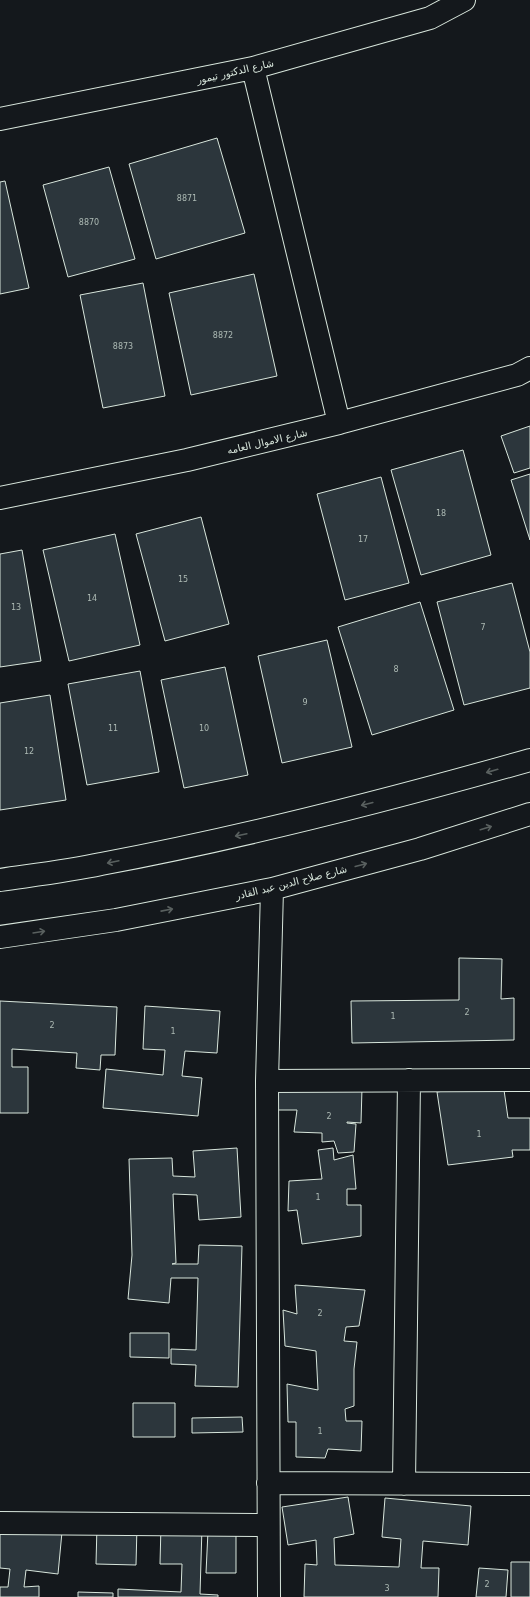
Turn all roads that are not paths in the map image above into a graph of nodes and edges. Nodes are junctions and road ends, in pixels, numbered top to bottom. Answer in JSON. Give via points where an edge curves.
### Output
{"nodes":[{"id":1,"x":464,"y":0,"type":"edge"},
{"id":2,"x":253,"y":68,"type":"junction"},
{"id":3,"x":0,"y":119,"type":"edge"},
{"id":4,"x":530,"y":368,"type":"edge"},
{"id":5,"x":339,"y":423,"type":"junction"},
{"id":6,"x":0,"y":498,"type":"edge"},
{"id":7,"x":530,"y":760,"type":"edge"},
{"id":8,"x":530,"y":814,"type":"edge"},
{"id":9,"x":0,"y":880,"type":"edge"},
{"id":10,"x":272,"y":890,"type":"junction"},
{"id":11,"x":0,"y":937,"type":"edge"},
{"id":12,"x":409,"y":1080,"type":"junction"},
{"id":13,"x":530,"y":1080,"type":"edge"},
{"id":14,"x":267,"y":1081,"type":"junction"},
{"id":15,"x":268,"y":1483,"type":"junction"},
{"id":16,"x":404,"y":1484,"type":"junction"},
{"id":17,"x":530,"y":1484,"type":"edge"},
{"id":18,"x":0,"y":1523,"type":"edge"},
{"id":19,"x":268,"y":1525,"type":"junction"},
{"id":20,"x":269,"y":1597,"type":"edge"}],
"edges":[{"from":1,"to":2,"type":"street","name":"شارع الدكتور تيمور","via":[[430,18]]},
{"from":2,"to":3,"type":"street","name":"شارع الدكتور تيمور"},
{"from":2,"to":5,"type":"street"},
{"from":4,"to":5,"type":"street","name":"شارع الاموال العامه","via":[[517,375]]},
{"from":5,"to":6,"type":"street","name":"شارع الاموال العامه","via":[[187,460]]},
{"from":7,"to":9,"type":"street","one_way":true,"via":[[407,795],[253,832],[101,864]]},
{"from":10,"to":8,"type":"street","name":"شارع صلاح الدين عبد القادر","one_way":true},
{"from":11,"to":10,"type":"street","name":"شارع صلاح الدين عبد القادر","one_way":true,"via":[[116,920]]},
{"from":10,"to":14,"type":"street"},
{"from":12,"to":13,"type":"street"},
{"from":12,"to":14,"type":"street"},
{"from":12,"to":16,"type":"street"},
{"from":14,"to":15,"type":"street"},
{"from":15,"to":16,"type":"street"},
{"from":15,"to":19,"type":"street"},
{"from":16,"to":17,"type":"street"},
{"from":18,"to":19,"type":"street"},
{"from":19,"to":20,"type":"street"}]}
